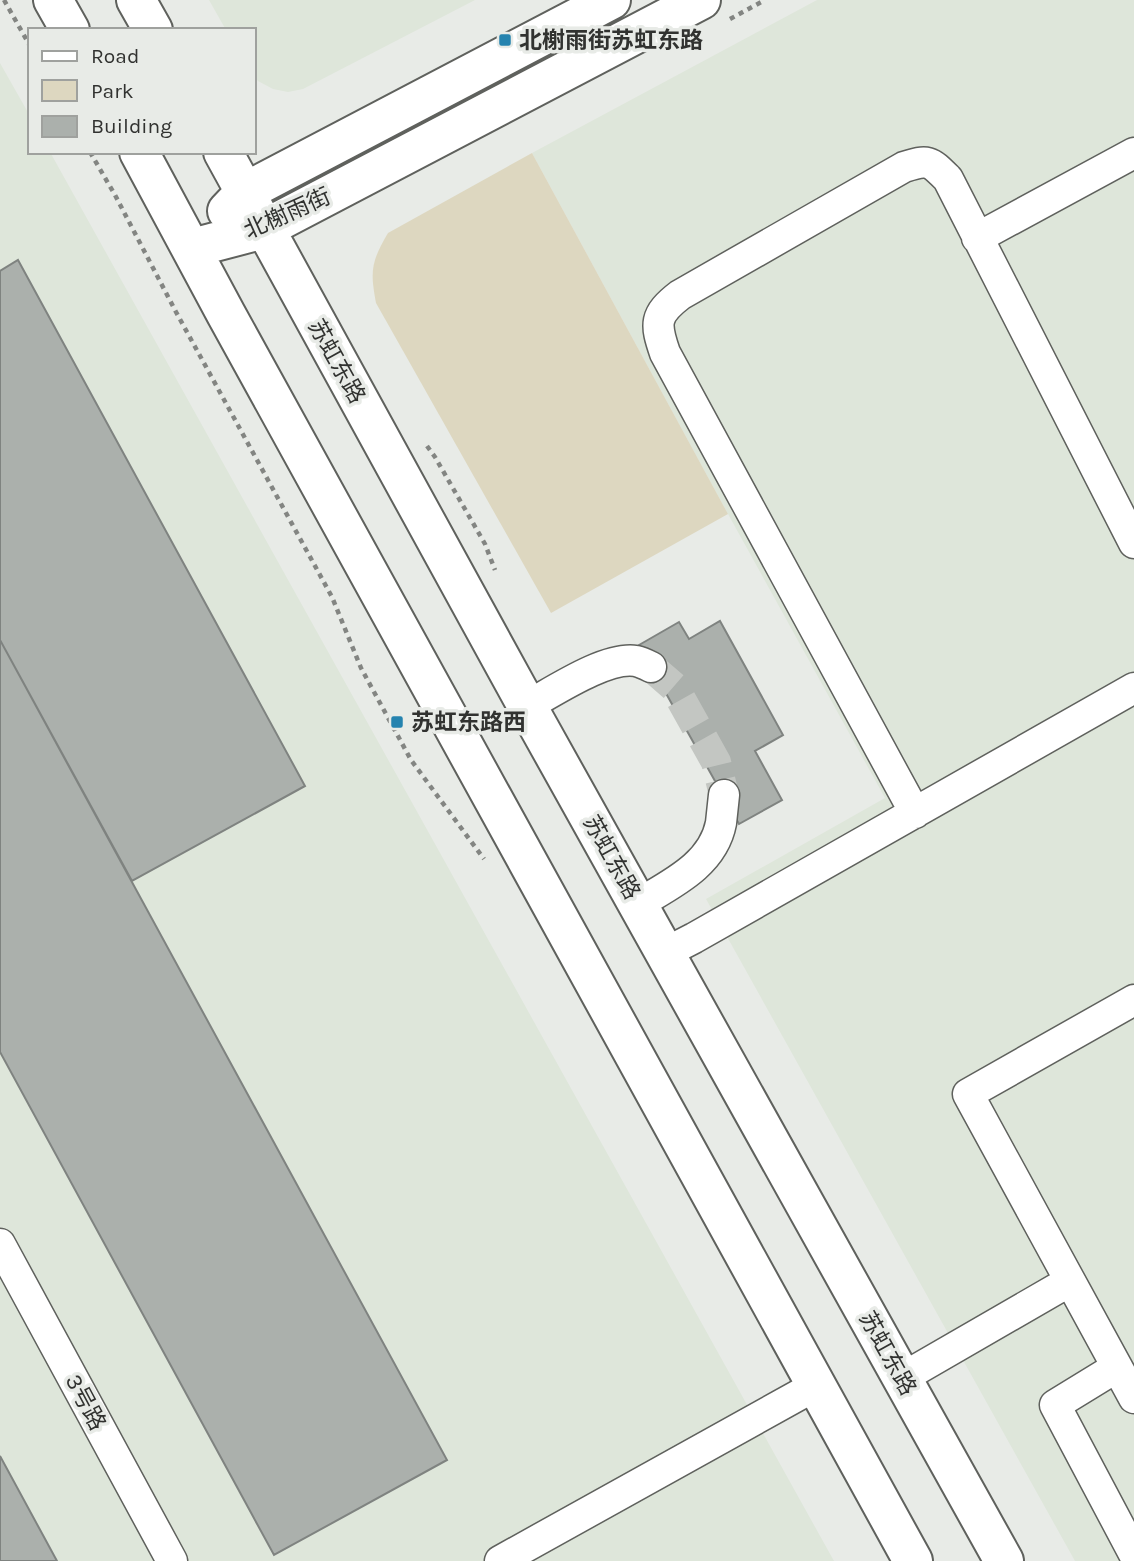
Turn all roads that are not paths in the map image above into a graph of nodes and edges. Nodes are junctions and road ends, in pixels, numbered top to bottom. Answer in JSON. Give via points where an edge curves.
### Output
{"nodes":[{"id":1,"x":53,"y":0,"type":"edge"},
{"id":2,"x":136,"y":0,"type":"edge"},
{"id":3,"x":611,"y":0,"type":"edge"},
{"id":4,"x":701,"y":0,"type":"edge"},
{"id":5,"x":69,"y":28,"type":"edge"},
{"id":6,"x":152,"y":28,"type":"edge"},
{"id":7,"x":1134,"y":153,"type":"edge"},
{"id":8,"x":140,"y":154,"type":"edge"},
{"id":9,"x":224,"y":154,"type":"edge"},
{"id":10,"x":245,"y":192,"type":"junction"},
{"id":11,"x":264,"y":229,"type":"junction"},
{"id":12,"x":977,"y":237,"type":"junction"},
{"id":13,"x":192,"y":247,"type":"junction"},
{"id":14,"x":1134,"y":543,"type":"edge"},
{"id":15,"x":652,"y":667,"type":"tunnel mouth"},
{"id":16,"x":1134,"y":688,"type":"edge"},
{"id":17,"x":527,"y":706,"type":"junction"},
{"id":18,"x":723,"y":795,"type":"tunnel mouth"},
{"id":19,"x":915,"y":813,"type":"junction"},
{"id":20,"x":638,"y":904,"type":"junction"},
{"id":21,"x":665,"y":953,"type":"junction"},
{"id":22,"x":1134,"y":1000,"type":"edge"},
{"id":23,"x":0,"y":1244,"type":"edge"},
{"id":24,"x":1070,"y":1281,"type":"junction"},
{"id":25,"x":1117,"y":1367,"type":"junction"},
{"id":26,"x":902,"y":1378,"type":"junction"},
{"id":27,"x":815,"y":1386,"type":"junction"},
{"id":28,"x":1134,"y":1398,"type":"edge"},
{"id":29,"x":1134,"y":1554,"type":"edge"},
{"id":30,"x":519,"y":1556,"type":"edge"},
{"id":31,"x":172,"y":1561,"type":"edge"},
{"id":32,"x":913,"y":1561,"type":"edge"},
{"id":33,"x":1004,"y":1561,"type":"edge"}],
"edges":[{"from":1,"to":5,"type":"main road"},
{"from":2,"to":6,"type":"main road"},
{"from":3,"to":10,"type":"main road","name":"北榭雨街"},
{"from":4,"to":11,"type":"main road","name":"北榭雨街"},
{"from":7,"to":12,"type":"lane"},
{"from":8,"to":13,"type":"main road"},
{"from":9,"to":10,"type":"main road","name":"苏虹东路"},
{"from":10,"to":11,"type":"main road","name":"苏虹东路"},
{"from":10,"to":13,"type":"main road","name":"北榭雨街"},
{"from":11,"to":13,"type":"main road","name":"北榭雨街"},
{"from":11,"to":17,"type":"main road","name":"苏虹东路"},
{"from":12,"to":14,"type":"lane"},
{"from":12,"to":19,"type":"lane","via":[[948,179],[934,165],[922,161],[680,295],[665,307],[657,329],[665,353]]},
{"from":13,"to":27,"type":"main road","via":[[507,861]]},
{"from":15,"to":17,"type":"lane","via":[[636,661],[614,663]]},
{"from":16,"to":19,"type":"lane"},
{"from":17,"to":20,"type":"main road","name":"苏虹东路"},
{"from":18,"to":20,"type":"lane","via":[[720,825],[710,850],[695,868]]},
{"from":19,"to":21,"type":"lane"},
{"from":20,"to":21,"type":"main road","name":"苏虹东路"},
{"from":21,"to":26,"type":"main road","name":"苏虹东路"},
{"from":22,"to":24,"type":"lane","via":[[968,1094]]},
{"from":23,"to":31,"type":"lane","name":"3号路"},
{"from":24,"to":25,"type":"lane"},
{"from":24,"to":26,"type":"lane"},
{"from":25,"to":28,"type":"lane"},
{"from":25,"to":29,"type":"lane","via":[[1055,1405]]},
{"from":26,"to":33,"type":"main road","name":"苏虹东路"},
{"from":27,"to":30,"type":"lane"},
{"from":27,"to":32,"type":"main road"}]}
